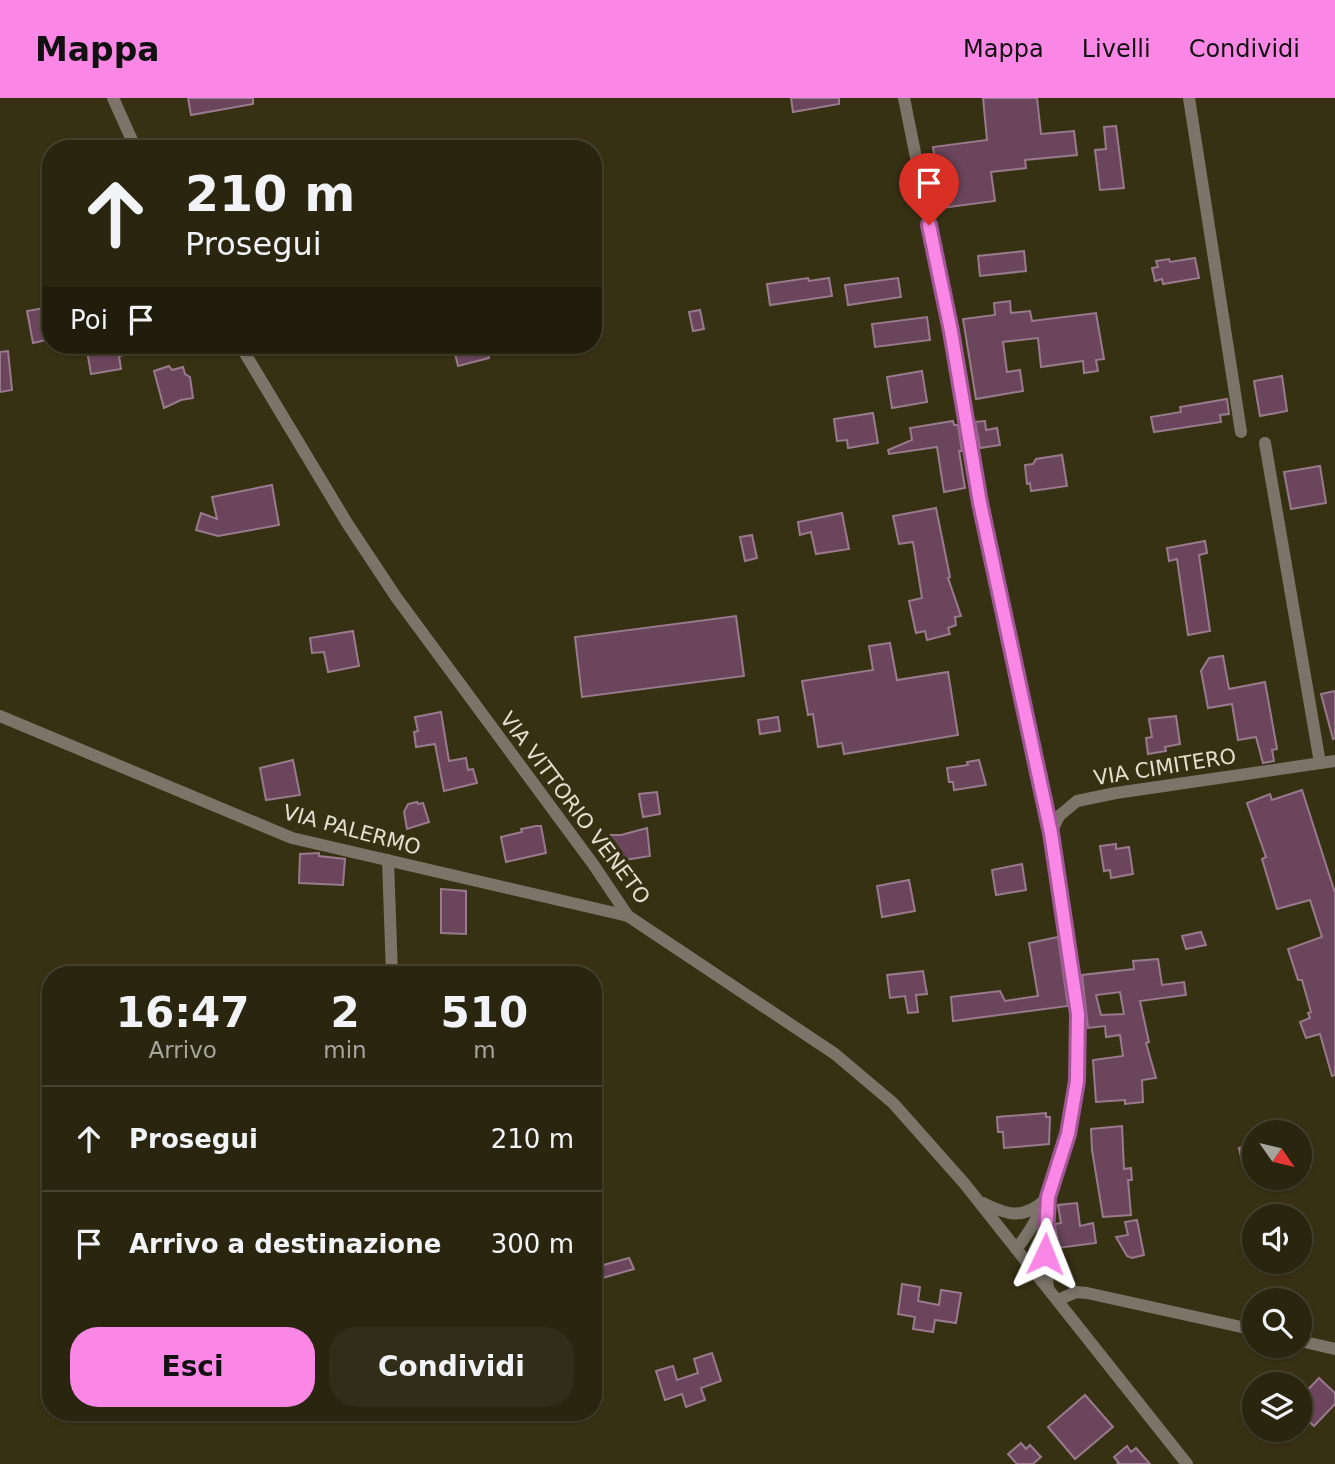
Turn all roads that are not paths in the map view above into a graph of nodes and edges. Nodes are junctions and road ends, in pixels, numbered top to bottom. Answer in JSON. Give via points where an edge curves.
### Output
{"nodes":[{"id":1,"x":113,"y":98,"type":"edge"},
{"id":2,"x":904,"y":98,"type":"edge"},
{"id":3,"x":1189,"y":98,"type":"edge"},
{"id":4,"x":132,"y":140,"type":"edge"},
{"id":5,"x":245,"y":354,"type":"edge"},
{"id":6,"x":1241,"y":432,"type":"dead end"},
{"id":7,"x":1265,"y":443,"type":"dead end"},
{"id":8,"x":0,"y":716,"type":"edge"},
{"id":9,"x":1335,"y":761,"type":"edge"},
{"id":10,"x":1320,"y":763,"type":"junction"},
{"id":11,"x":1051,"y":833,"type":"junction"},
{"id":12,"x":388,"y":860,"type":"junction"},
{"id":13,"x":628,"y":916,"type":"junction"},
{"id":14,"x":392,"y":966,"type":"edge"},
{"id":15,"x":1048,"y":1197,"type":"junction"},
{"id":16,"x":977,"y":1200,"type":"junction"},
{"id":17,"x":1016,"y":1249,"type":"junction"},
{"id":18,"x":1048,"y":1288,"type":"junction"},
{"id":19,"x":1058,"y":1300,"type":"junction"},
{"id":20,"x":1242,"y":1327,"type":"edge"},
{"id":21,"x":1312,"y":1344,"type":"edge"},
{"id":22,"x":1335,"y":1349,"type":"edge"},
{"id":23,"x":1185,"y":1463,"type":"edge"}],
"edges":[{"from":1,"to":4,"type":"street"},
{"from":2,"to":11,"type":"street","via":[[980,503]]},
{"from":3,"to":6,"type":"street"},
{"from":5,"to":13,"type":"street","name":"VIA VITTORIO VENETO","via":[[396,597]]},
{"from":7,"to":10,"type":"street"},
{"from":8,"to":12,"type":"street","name":"VIA PALERMO","via":[[292,838]]},
{"from":9,"to":10,"type":"street","name":"VIA CIMITERO"},
{"from":10,"to":11,"type":"street","name":"VIA CIMITERO","via":[[1077,801],[1059,816]]},
{"from":11,"to":15,"type":"street","via":[[1079,1041],[1068,1134]]},
{"from":12,"to":13,"type":"street","name":"VIA PALERMO"},
{"from":12,"to":14,"type":"street"},
{"from":13,"to":16,"type":"street","name":"VIA VITTORIO VENETO","via":[[835,1054],[893,1103]]},
{"from":15,"to":16,"type":"street","via":[[1035,1209],[1012,1215]]},
{"from":15,"to":17,"type":"street"},
{"from":15,"to":18,"type":"street"},
{"from":16,"to":17,"type":"street","name":"VIA VITTORIO VENETO"},
{"from":17,"to":18,"type":"street","name":"VIA VITTORIO VENETO"},
{"from":18,"to":19,"type":"street","name":"VIA VITTORIO VENETO"},
{"from":19,"to":20,"type":"street","via":[[1076,1292],[1087,1293]]},
{"from":19,"to":23,"type":"street","name":"VIA VITTORIO VENETO"},
{"from":21,"to":22,"type":"street"}]}
